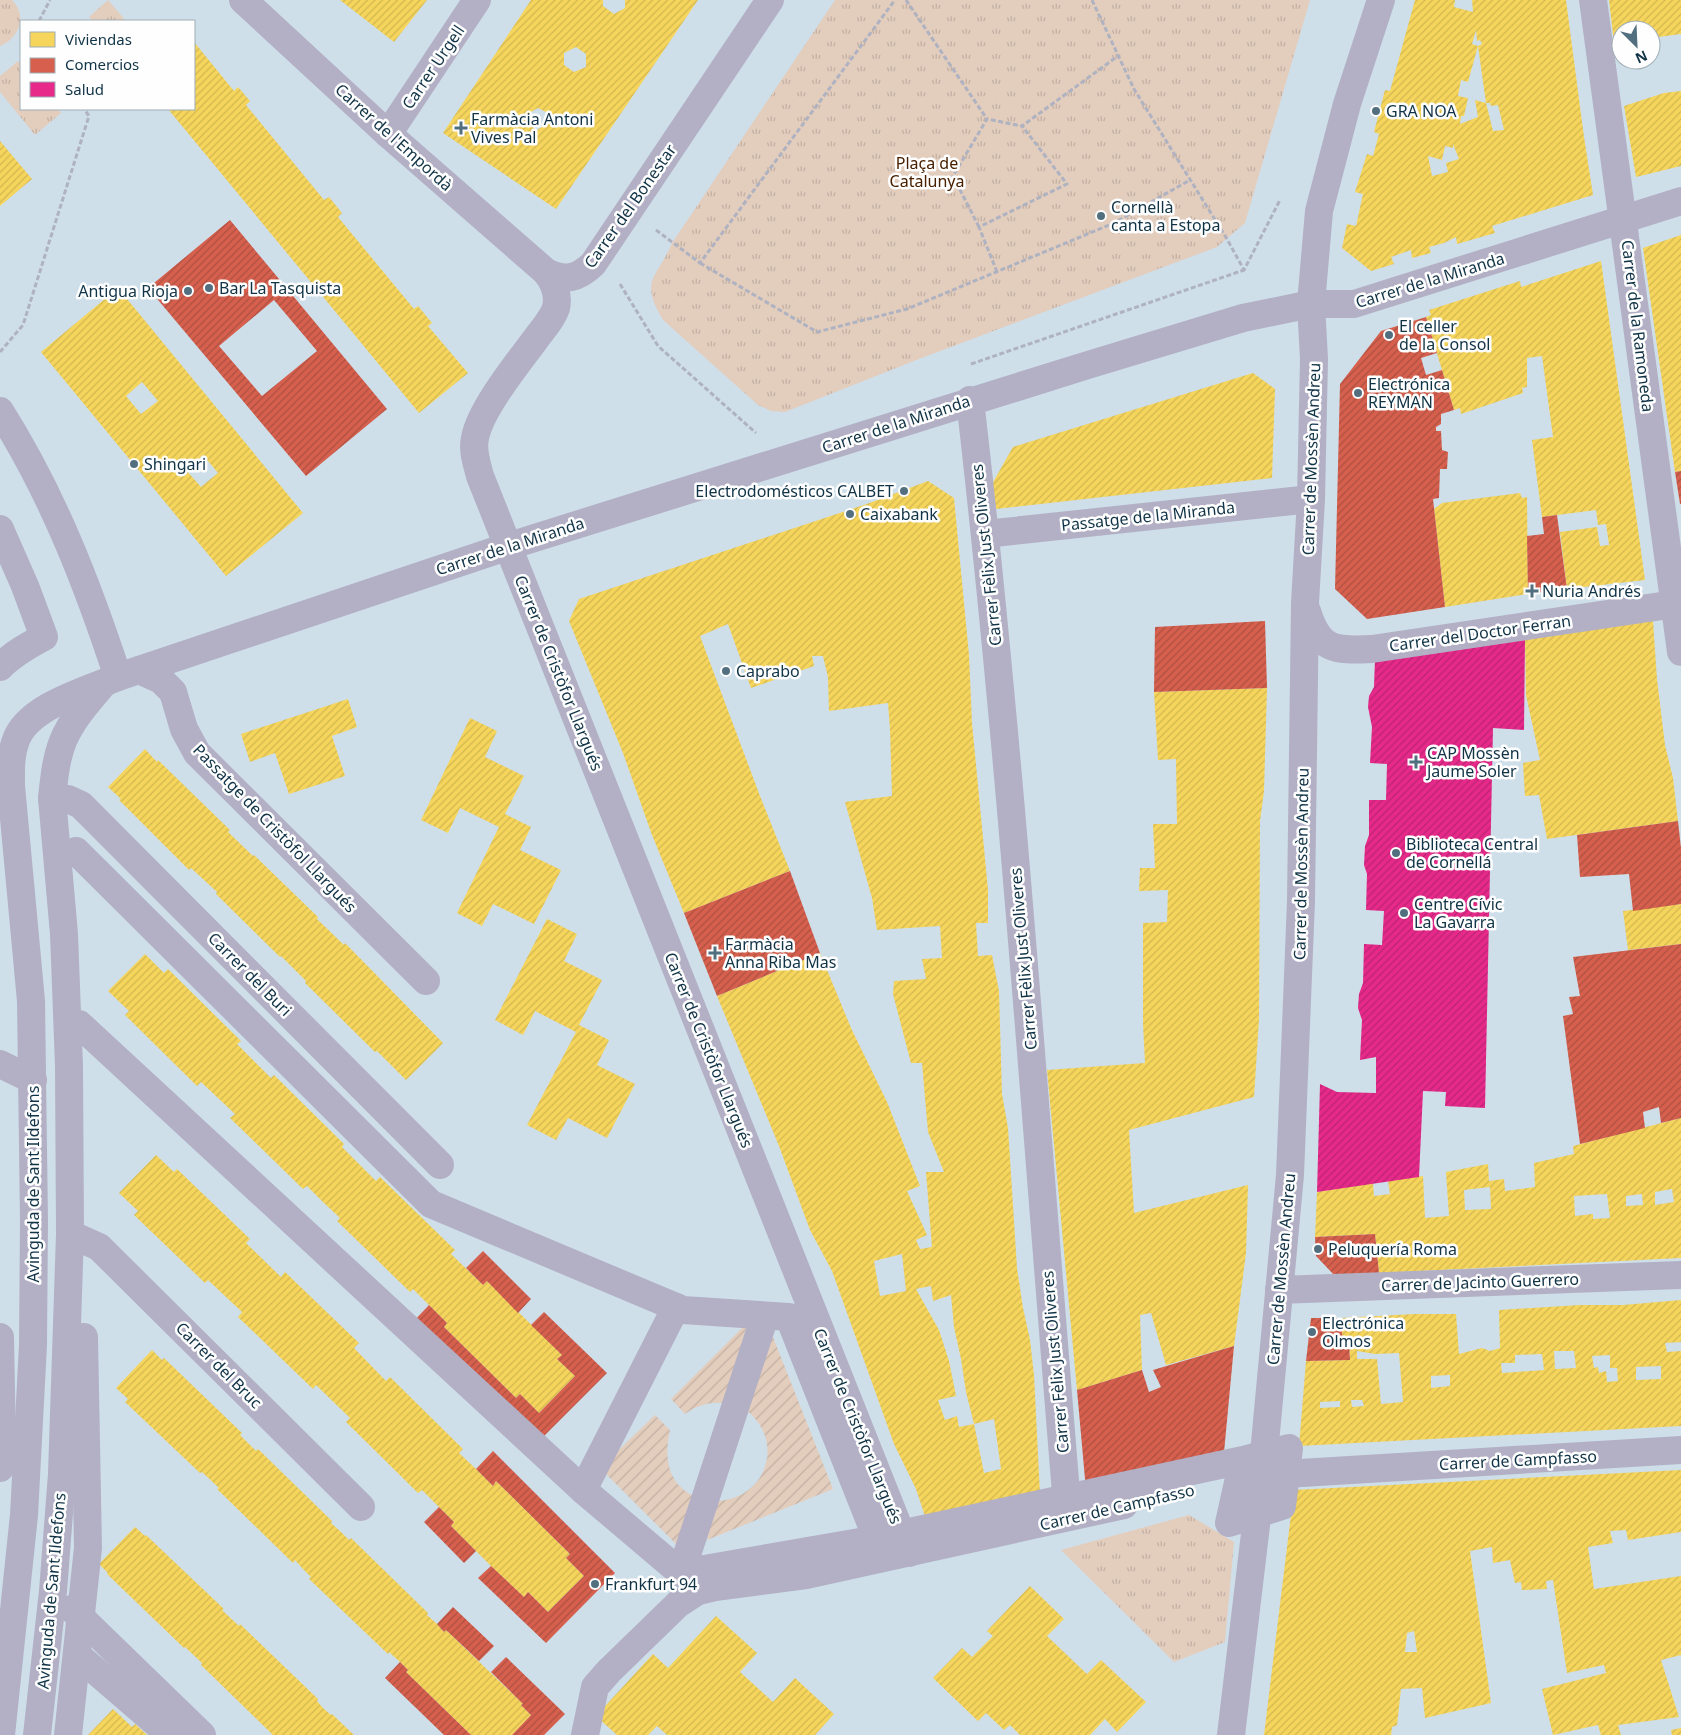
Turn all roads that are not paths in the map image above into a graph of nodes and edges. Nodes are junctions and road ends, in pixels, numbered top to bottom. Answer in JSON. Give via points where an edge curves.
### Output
{"nodes":[{"id":1,"x":243,"y":0,"type":"edge"},
{"id":2,"x":477,"y":0,"type":"edge"},
{"id":3,"x":770,"y":0,"type":"edge"},
{"id":4,"x":1381,"y":0,"type":"edge"},
{"id":5,"x":1593,"y":0,"type":"edge"},
{"id":6,"x":388,"y":134,"type":"junction"},
{"id":7,"x":1681,"y":201,"type":"edge"},
{"id":8,"x":1624,"y":220,"type":"junction"},
{"id":9,"x":546,"y":272,"type":"junction"},
{"id":10,"x":1311,"y":304,"type":"junction"},
{"id":11,"x":970,"y":400,"type":"junction"},
{"id":12,"x":0,"y":411,"type":"edge"},
{"id":13,"x":1311,"y":499,"type":"junction"},
{"id":14,"x":0,"y":529,"type":"edge"},
{"id":15,"x":985,"y":534,"type":"junction"},
{"id":16,"x":509,"y":546,"type":"junction"},
{"id":17,"x":1305,"y":603,"type":"junction"},
{"id":18,"x":1678,"y":604,"type":"edge"},
{"id":19,"x":1681,"y":652,"type":"edge"},
{"id":20,"x":0,"y":667,"type":"edge"},
{"id":21,"x":120,"y":677,"type":"junction"},
{"id":22,"x":8,"y":739,"type":"edge"},
{"id":23,"x":52,"y":798,"type":"junction"},
{"id":24,"x":426,"y":981,"type":"dead end"},
{"id":25,"x":79,"y":1024,"type":"junction"},
{"id":26,"x":0,"y":1064,"type":"edge"},
{"id":27,"x":33,"y":1080,"type":"junction"},
{"id":28,"x":440,"y":1165,"type":"dead end"},
{"id":29,"x":76,"y":1237,"type":"junction"},
{"id":30,"x":1681,"y":1275,"type":"edge"},
{"id":31,"x":1279,"y":1290,"type":"junction"},
{"id":32,"x":676,"y":1307,"type":"junction"},
{"id":33,"x":765,"y":1316,"type":"junction"},
{"id":34,"x":0,"y":1337,"type":"edge"},
{"id":35,"x":1,"y":1415,"type":"edge"},
{"id":36,"x":29,"y":1427,"type":"junction"},
{"id":37,"x":1681,"y":1450,"type":"edge"},
{"id":38,"x":0,"y":1468,"type":"edge"},
{"id":39,"x":1259,"y":1469,"type":"junction"},
{"id":40,"x":583,"y":1490,"type":"junction"},
{"id":41,"x":361,"y":1507,"type":"dead end"},
{"id":42,"x":1067,"y":1508,"type":"junction"},
{"id":43,"x":1257,"y":1514,"type":"junction"},
{"id":44,"x":896,"y":1542,"type":"junction"},
{"id":45,"x":681,"y":1573,"type":"junction"},
{"id":46,"x":53,"y":1591,"type":"junction"},
{"id":47,"x":80,"y":1618,"type":"junction"},
{"id":48,"x":76,"y":1655,"type":"junction"},
{"id":49,"x":1,"y":1735,"type":"edge"},
{"id":50,"x":37,"y":1735,"type":"edge"},
{"id":51,"x":68,"y":1735,"type":"edge"},
{"id":52,"x":170,"y":1735,"type":"edge"},
{"id":53,"x":202,"y":1735,"type":"edge"},
{"id":54,"x":585,"y":1735,"type":"edge"},
{"id":55,"x":1231,"y":1735,"type":"edge"}],
"edges":[{"from":1,"to":6,"type":"street","name":"Carrer de l'Empordà"},
{"from":2,"to":6,"type":"street","name":"Carrer Urgell"},
{"from":3,"to":9,"type":"street","name":"Carrer del Bonestar","via":[[594,264],[582,274],[571,277],[558,278]]},
{"from":4,"to":10,"type":"street","name":"Carrer de Mossèn Andreu","via":[[1347,104],[1319,210]]},
{"from":5,"to":8,"type":"street","name":"Carrer de la Ramoneda"},
{"from":6,"to":9,"type":"street","name":"Carrer de l'Empordà"},
{"from":7,"to":8,"type":"street","name":"Carrer de la Miranda"},
{"from":8,"to":10,"type":"street","name":"Carrer de la Miranda","via":[[1354,304]]},
{"from":8,"to":18,"type":"street","name":"Carrer de la Ramoneda"},
{"from":9,"to":16,"type":"street","via":[[554,283],[556,307],[551,319],[482,416],[474,439],[480,476]]},
{"from":10,"to":11,"type":"street","name":"Carrer de la Miranda","via":[[1243,318]]},
{"from":10,"to":13,"type":"street","name":"Carrer de Mossèn Andreu","via":[[1314,359]]},
{"from":11,"to":15,"type":"street","name":"Carrer Fèlix Just Oliveres"},
{"from":11,"to":16,"type":"street","name":"Carrer de la Miranda"},
{"from":12,"to":21,"type":"street","via":[[53,506],[90,593]]},
{"from":13,"to":15,"type":"street","name":"Passatge de la Miranda"},
{"from":13,"to":17,"type":"street","name":"Carrer de Mossèn Andreu"},
{"from":14,"to":20,"type":"street","via":[[44,637],[26,646]]},
{"from":15,"to":42,"type":"street","name":"Carrer Fèlix Just Oliveres"},
{"from":16,"to":21,"type":"street","name":"Carrer de la Miranda"},
{"from":16,"to":44,"type":"street","name":"Carrer de Cristòfor Llargués"},
{"from":17,"to":18,"type":"street","name":"Carrer del Doctor Ferran","via":[[1313,629],[1324,642],[1344,650],[1372,649]]},
{"from":17,"to":31,"type":"street","name":"Carrer de Mossèn Andreu","via":[[1301,901],[1290,1175]]},
{"from":18,"to":19,"type":"street","name":"Carrer de la Ramoneda"},
{"from":21,"to":22,"type":"street","name":"Avinguda de Sant Ildefons","via":[[55,703]]},
{"from":21,"to":23,"type":"street","name":"Avinguda de Sant Ildefons","via":[[79,712],[62,742]]},
{"from":21,"to":24,"type":"street","name":"Passatge de Cristòfol Llargués","via":[[161,680],[173,692],[184,729],[197,753]]},
{"from":22,"to":27,"type":"street","name":"Avinguda de Sant Ildefons","via":[[31,1001]]},
{"from":23,"to":28,"type":"street","name":"Carrer del Buri","via":[[68,799],[81,805]]},
{"from":23,"to":29,"type":"street","name":"Avinguda de Sant Ildefons","via":[[64,934]]},
{"from":25,"to":29,"type":"street"},
{"from":25,"to":32,"type":"street","via":[[76,851],[431,1204]]},
{"from":25,"to":40,"type":"street"},
{"from":26,"to":27,"type":"street"},
{"from":27,"to":36,"type":"street","name":"Avinguda de Sant Ildefons","via":[[33,1345]]},
{"from":29,"to":41,"type":"street","name":"Carrer del Bruc","via":[[99,1247]]},
{"from":29,"to":46,"type":"street","name":"Avinguda de Sant Ildefons"},
{"from":29,"to":47,"type":"street","via":[[88,1548]]},
{"from":30,"to":31,"type":"street","name":"Carrer de Jacinto Guerrero"},
{"from":31,"to":39,"type":"street","name":"Carrer de Mossèn Andreu"},
{"from":32,"to":33,"type":"street"},
{"from":32,"to":40,"type":"street"},
{"from":33,"to":44,"type":"street","via":[[789,1317]]},
{"from":33,"to":45,"type":"street"},
{"from":34,"to":35,"type":"street"},
{"from":35,"to":36,"type":"street"},
{"from":35,"to":38,"type":"street"},
{"from":36,"to":49,"type":"street","name":"Avinguda de Sant Ildefons","via":[[17,1590]]},
{"from":37,"to":39,"type":"street","name":"Carrer de Campfasso"},
{"from":39,"to":42,"type":"street","name":"Carrer de Campfasso"},
{"from":39,"to":43,"type":"street","via":[[1282,1506]]},
{"from":39,"to":43,"type":"street","via":[[1229,1523]]},
{"from":40,"to":45,"type":"street"},
{"from":42,"to":44,"type":"street","name":"Carrer de Campfasso"},
{"from":43,"to":55,"type":"street"},
{"from":44,"to":45,"type":"street"},
{"from":44,"to":54,"type":"street","name":"Carrer de Campfasso","via":[[806,1575],[698,1591],[671,1611],[595,1687]]},
{"from":46,"to":47,"type":"street"},
{"from":46,"to":50,"type":"street","name":"Avinguda de Sant Ildefons"},
{"from":47,"to":48,"type":"street"},
{"from":47,"to":53,"type":"street"},
{"from":48,"to":51,"type":"street"},
{"from":48,"to":52,"type":"street"}]}
